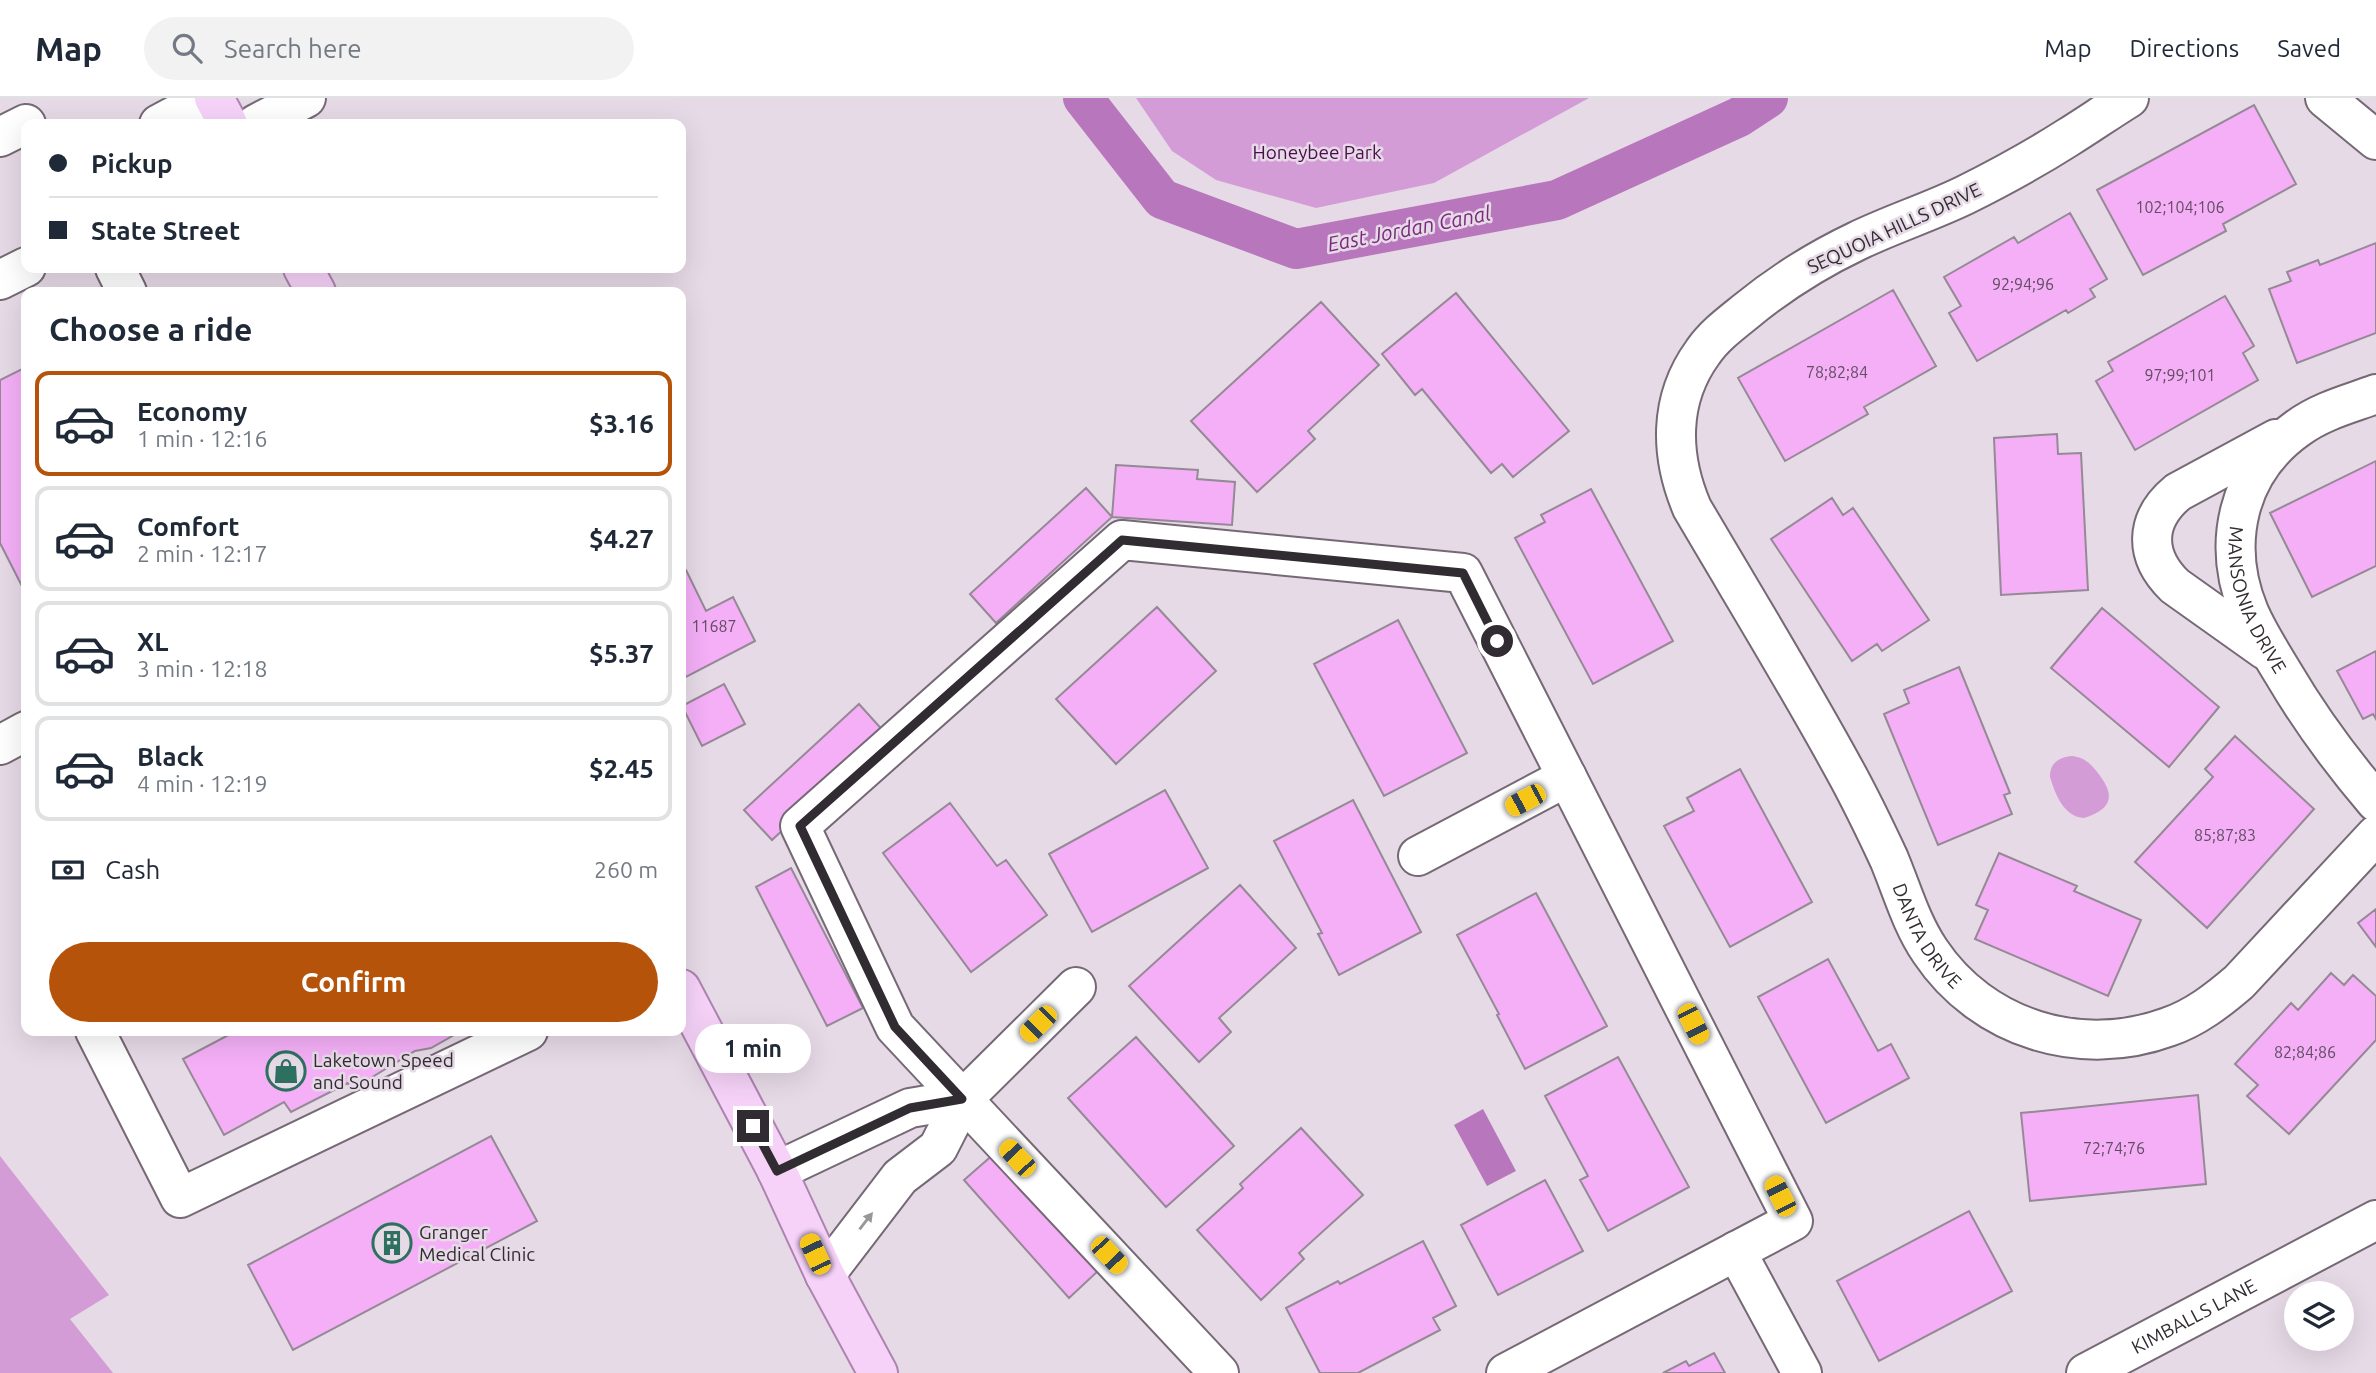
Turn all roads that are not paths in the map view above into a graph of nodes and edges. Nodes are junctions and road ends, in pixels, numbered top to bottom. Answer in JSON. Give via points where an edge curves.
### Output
{"nodes":[{"id":1,"x":208,"y":98,"type":"edge"},
{"id":2,"x":214,"y":98,"type":"edge"},
{"id":3,"x":306,"y":98,"type":"edge"},
{"id":4,"x":2129,"y":98,"type":"edge"},
{"id":5,"x":2325,"y":98,"type":"edge"},
{"id":6,"x":168,"y":119,"type":"edge"},
{"id":7,"x":225,"y":119,"type":"edge"},
{"id":8,"x":266,"y":119,"type":"edge"},
{"id":9,"x":21,"y":127,"type":"edge"},
{"id":10,"x":0,"y":137,"type":"edge"},
{"id":11,"x":2376,"y":140,"type":"edge"},
{"id":12,"x":21,"y":270,"type":"edge"},
{"id":13,"x":0,"y":280,"type":"edge"},
{"id":14,"x":2376,"y":394,"type":"edge"},
{"id":15,"x":1675,"y":427,"type":"joint"},
{"id":16,"x":2299,"y":427,"type":"junction"},
{"id":17,"x":2273,"y":655,"type":"junction"},
{"id":18,"x":1567,"y":777,"type":"junction"},
{"id":19,"x":2376,"y":802,"type":"edge"},
{"id":20,"x":2376,"y":835,"type":"edge"},
{"id":21,"x":1418,"y":856,"type":"dead end"},
{"id":22,"x":1076,"y":987,"type":"dead end"},
{"id":23,"x":686,"y":998,"type":"edge"},
{"id":24,"x":98,"y":1036,"type":"edge"},
{"id":25,"x":518,"y":1036,"type":"edge"},
{"id":26,"x":962,"y":1099,"type":"junction"},
{"id":27,"x":777,"y":1171,"type":"junction"},
{"id":28,"x":2376,"y":1220,"type":"edge"},
{"id":29,"x":1736,"y":1251,"type":"junction"},
{"id":30,"x":825,"y":1275,"type":"junction"},
{"id":31,"x":878,"y":1373,"type":"edge"},
{"id":32,"x":1219,"y":1373,"type":"edge"},
{"id":33,"x":1506,"y":1373,"type":"edge"},
{"id":34,"x":1802,"y":1373,"type":"edge"},
{"id":35,"x":2086,"y":1373,"type":"edge"}],
"edges":[{"from":1,"to":6,"type":"street"},
{"from":2,"to":7,"type":"main road"},
{"from":3,"to":8,"type":"street"},
{"from":4,"to":15,"type":"street","name":"SEQUOIA HILLS DRIVE","via":[[2017,168],[1856,241],[1760,299],[1703,352],[1683,388]]},
{"from":5,"to":11,"type":"street"},
{"from":9,"to":10,"type":"street"},
{"from":12,"to":13,"type":"street"},
{"from":14,"to":16,"type":"street","name":"MANSONIA DRIVE"},
{"from":15,"to":20,"type":"street","name":"DANTA DRIVE","via":[[1678,466],[1692,508],[1858,794],[1916,926],[1946,973],[1988,1009],[2024,1027],[2063,1038],[2118,1040],[2170,1027],[2239,982]]},
{"from":16,"to":17,"type":"street","name":"MANSONIA DRIVE","via":[[2254,474],[2238,519],[2235,546],[2242,593]]},
{"from":16,"to":17,"type":"street","via":[[2178,492],[2162,508],[2153,528],[2155,560],[2164,575]]},
{"from":17,"to":19,"type":"street","name":"MANSONIA DRIVE","via":[[2321,732]]},
{"from":18,"to":21,"type":"street"},
{"from":18,"to":26,"type":"street","via":[[1463,573],[1122,540],[800,826],[895,1027]]},
{"from":18,"to":29,"type":"street","via":[[1793,1221]]},
{"from":22,"to":26,"type":"street"},
{"from":23,"to":27,"type":"main road"},
{"from":24,"to":25,"type":"street","via":[[180,1198]]},
{"from":26,"to":27,"type":"street","via":[[910,1108]]},
{"from":30,"to":26,"type":"street","one_way":true,"via":[[901,1177],[938,1148]]},
{"from":26,"to":32,"type":"street"},
{"from":27,"to":30,"type":"main road"},
{"from":28,"to":35,"type":"street","name":"KIMBALLS LANE"},
{"from":29,"to":33,"type":"street"},
{"from":29,"to":34,"type":"street"},
{"from":30,"to":31,"type":"main road"}]}
